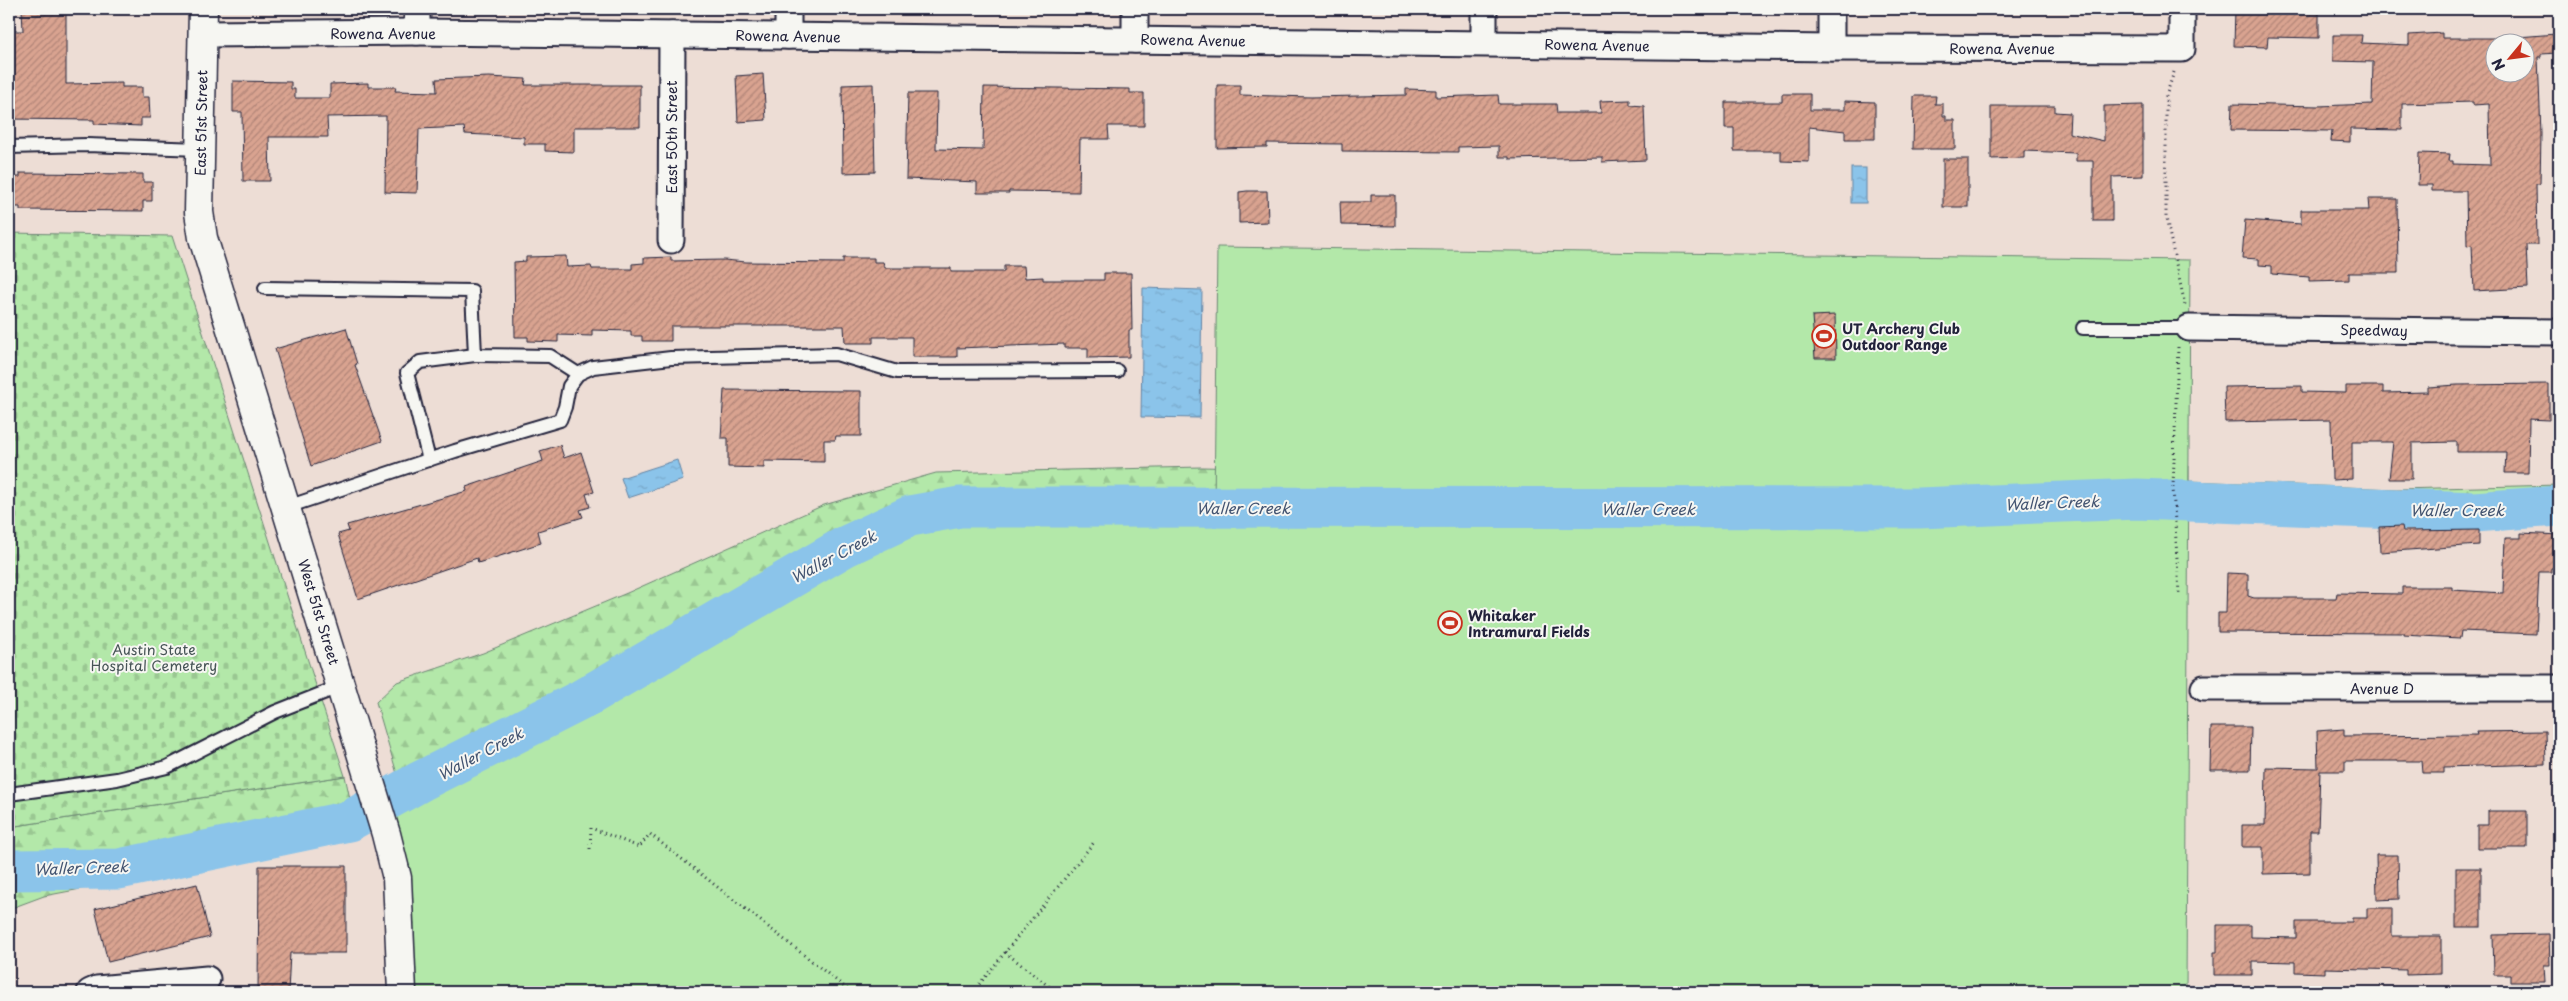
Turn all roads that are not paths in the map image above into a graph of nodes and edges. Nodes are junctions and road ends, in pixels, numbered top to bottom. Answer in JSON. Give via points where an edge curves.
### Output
{"nodes":[{"id":1,"x":788,"y":9,"type":"edge"},
{"id":2,"x":1136,"y":9,"type":"edge"},
{"id":3,"x":1484,"y":9,"type":"edge"},
{"id":4,"x":1831,"y":9,"type":"edge"},
{"id":5,"x":2182,"y":9,"type":"edge"},
{"id":6,"x":417,"y":20,"type":"edge"},
{"id":7,"x":203,"y":21,"type":"edge"},
{"id":8,"x":672,"y":35,"type":"junction"},
{"id":9,"x":788,"y":36,"type":"junction"},
{"id":10,"x":1135,"y":40,"type":"junction"},
{"id":11,"x":1484,"y":43,"type":"junction"},
{"id":12,"x":1831,"y":48,"type":"junction"},
{"id":13,"x":9,"y":146,"type":"edge"},
{"id":14,"x":200,"y":149,"type":"junction"},
{"id":15,"x":203,"y":238,"type":"joint"},
{"id":16,"x":671,"y":240,"type":"dead end"},
{"id":17,"x":266,"y":288,"type":"dead end"},
{"id":18,"x":2083,"y":328,"type":"dead end"},
{"id":19,"x":2189,"y":328,"type":"joint"},
{"id":20,"x":2559,"y":332,"type":"edge"},
{"id":21,"x":475,"y":355,"type":"junction"},
{"id":22,"x":1117,"y":371,"type":"dead end"},
{"id":23,"x":578,"y":374,"type":"junction"},
{"id":24,"x":429,"y":460,"type":"junction"},
{"id":25,"x":287,"y":507,"type":"junction"},
{"id":26,"x":341,"y":686,"type":"junction"},
{"id":27,"x":2204,"y":688,"type":"dead end"},
{"id":28,"x":2559,"y":688,"type":"edge"},
{"id":29,"x":9,"y":794,"type":"edge"},
{"id":30,"x":207,"y":979,"type":"dead end"},
{"id":31,"x":90,"y":992,"type":"edge"},
{"id":32,"x":402,"y":992,"type":"edge"}],
"edges":[{"from":1,"to":9,"type":"street"},
{"from":2,"to":10,"type":"street"},
{"from":3,"to":11,"type":"street"},
{"from":4,"to":12,"type":"street"},
{"from":5,"to":12,"type":"street","name":"Rowena Avenue","via":[[2182,49]]},
{"from":6,"to":7,"type":"street","name":"Rowena Avenue"},
{"from":6,"to":8,"type":"street","name":"Rowena Avenue"},
{"from":7,"to":14,"type":"main road","name":"East 51st Street"},
{"from":8,"to":9,"type":"street","name":"Rowena Avenue"},
{"from":8,"to":16,"type":"street","name":"East 50th Street"},
{"from":9,"to":10,"type":"street","name":"Rowena Avenue"},
{"from":10,"to":11,"type":"street","name":"Rowena Avenue"},
{"from":11,"to":12,"type":"street","name":"Rowena Avenue"},
{"from":13,"to":14,"type":"lane"},
{"from":14,"to":15,"type":"main road","name":"East 51st Street","via":[[199,212]]},
{"from":15,"to":25,"type":"main road","name":"West 51st Street"},
{"from":17,"to":21,"type":"lane","via":[[472,292]]},
{"from":18,"to":19,"type":"lane"},
{"from":19,"to":20,"type":"street","name":"Speedway"},
{"from":21,"to":23,"type":"lane","via":[[550,356]]},
{"from":21,"to":24,"type":"lane","via":[[420,362],[407,373]]},
{"from":22,"to":23,"type":"lane","via":[[897,372],[836,354],[671,358],[593,367]]},
{"from":23,"to":24,"type":"lane","via":[[569,386],[560,420]]},
{"from":24,"to":25,"type":"lane"},
{"from":25,"to":26,"type":"main road","name":"West 51st Street"},
{"from":26,"to":29,"type":"lane","via":[[275,712],[167,767],[117,780]]},
{"from":26,"to":32,"type":"main road","name":"West 51st Street","via":[[397,878]]},
{"from":27,"to":28,"type":"street","name":"Avenue D"},
{"from":30,"to":31,"type":"street"}]}
